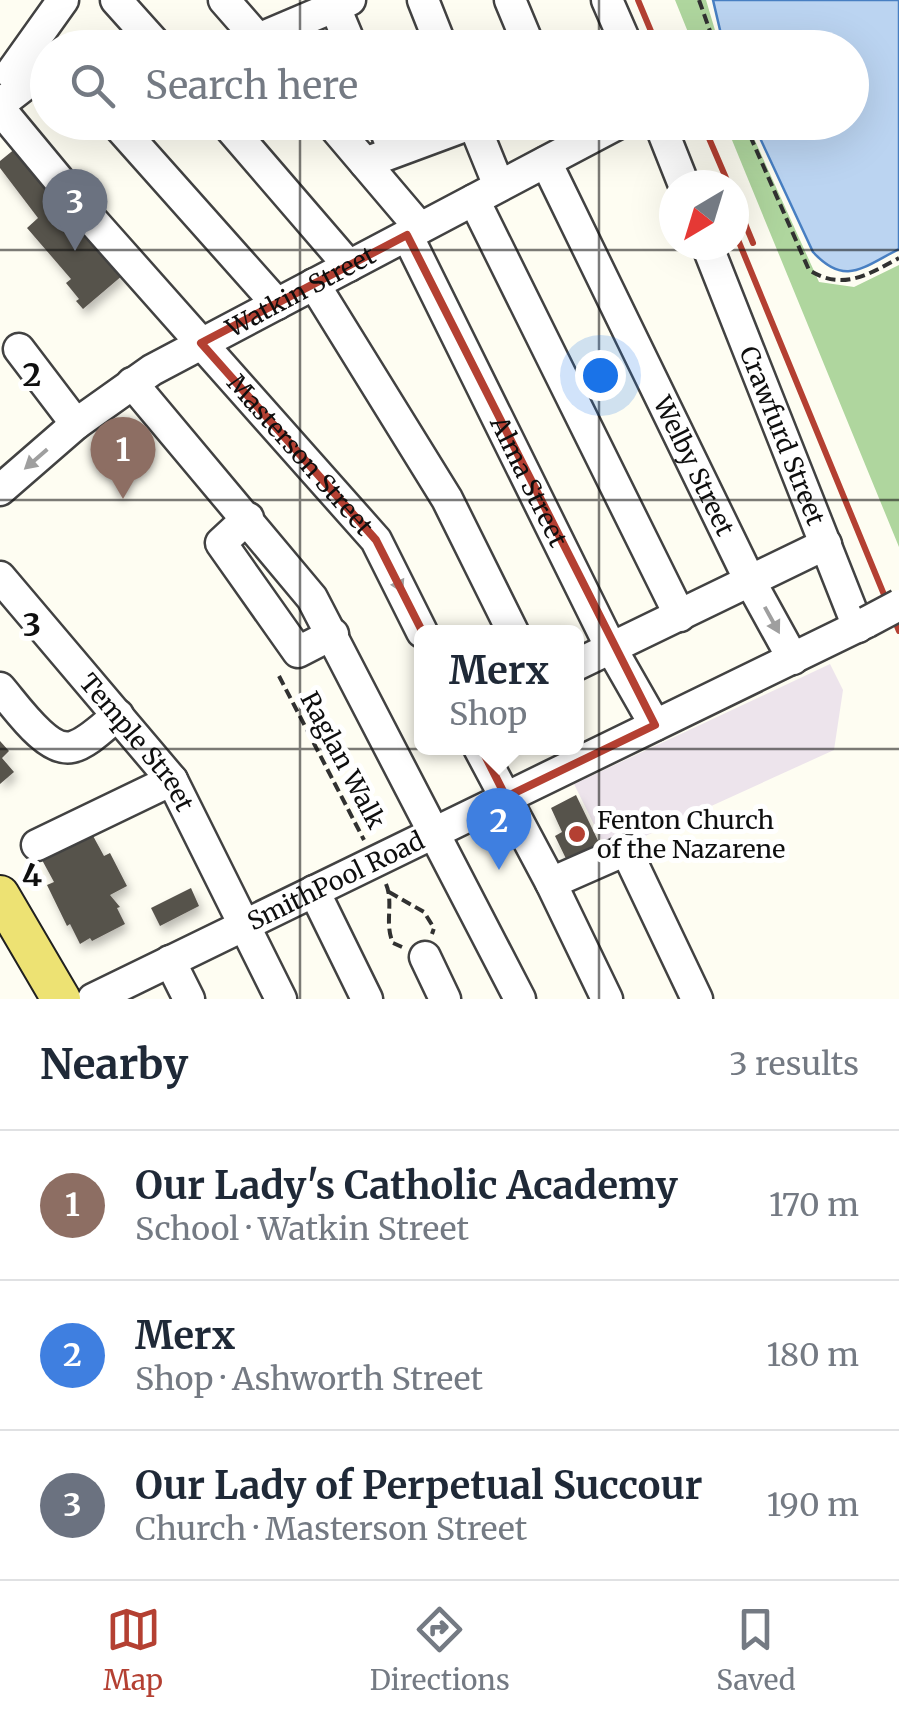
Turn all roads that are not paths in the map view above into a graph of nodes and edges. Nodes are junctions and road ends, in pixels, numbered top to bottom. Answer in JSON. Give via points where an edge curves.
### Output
{"nodes":[{"id":1,"x":63,"y":0,"type":"edge"},
{"id":2,"x":116,"y":0,"type":"edge"},
{"id":3,"x":224,"y":0,"type":"edge"},
{"id":4,"x":423,"y":0,"type":"edge"},
{"id":5,"x":510,"y":0,"type":"edge"},
{"id":6,"x":608,"y":0,"type":"edge"},
{"id":7,"x":339,"y":2,"type":"edge"},
{"id":8,"x":42,"y":30,"type":"edge"},
{"id":9,"x":143,"y":30,"type":"edge"},
{"id":10,"x":248,"y":30,"type":"edge"},
{"id":11,"x":282,"y":30,"type":"edge"},
{"id":12,"x":347,"y":30,"type":"edge"},
{"id":13,"x":435,"y":30,"type":"edge"},
{"id":14,"x":522,"y":30,"type":"edge"},
{"id":15,"x":620,"y":30,"type":"edge"},
{"id":16,"x":30,"y":46,"type":"edge"},
{"id":17,"x":11,"y":73,"type":"dead end"},
{"id":18,"x":30,"y":81,"type":"edge"},
{"id":19,"x":0,"y":107,"type":"edge"},
{"id":20,"x":131,"y":140,"type":"edge"},
{"id":21,"x":240,"y":140,"type":"edge"},
{"id":22,"x":356,"y":140,"type":"edge"},
{"id":23,"x":381,"y":140,"type":"edge"},
{"id":24,"x":426,"y":140,"type":"edge"},
{"id":25,"x":476,"y":140,"type":"edge"},
{"id":26,"x":564,"y":140,"type":"edge"},
{"id":27,"x":666,"y":140,"type":"edge"},
{"id":28,"x":380,"y":157,"type":"junction"},
{"id":29,"x":546,"y":162,"type":"junction"},
{"id":30,"x":678,"y":170,"type":"edge"},
{"id":31,"x":487,"y":193,"type":"junction"},
{"id":32,"x":413,"y":232,"type":"junction"},
{"id":33,"x":713,"y":260,"type":"edge"},
{"id":34,"x":349,"y":266,"type":"junction"},
{"id":35,"x":314,"y":284,"type":"junction"},
{"id":36,"x":277,"y":304,"type":"junction"},
{"id":37,"x":201,"y":343,"type":"junction"},
{"id":38,"x":19,"y":350,"type":"dead end"},
{"id":39,"x":132,"y":384,"type":"junction"},
{"id":40,"x":76,"y":424,"type":"junction"},
{"id":41,"x":0,"y":490,"type":"edge"},
{"id":42,"x":248,"y":518,"type":"junction"},
{"id":43,"x":826,"y":544,"type":"junction"},
{"id":44,"x":0,"y":576,"type":"edge"},
{"id":45,"x":750,"y":581,"type":"junction"},
{"id":46,"x":899,"y":605,"type":"edge"},
{"id":47,"x":680,"y":616,"type":"junction"},
{"id":48,"x":418,"y":625,"type":"edge"},
{"id":49,"x":510,"y":625,"type":"edge"},
{"id":50,"x":863,"y":625,"type":"junction"},
{"id":51,"x":333,"y":634,"type":"junction"},
{"id":52,"x":612,"y":648,"type":"junction"},
{"id":53,"x":794,"y":659,"type":"junction"},
{"id":54,"x":584,"y":661,"type":"edge"},
{"id":55,"x":0,"y":688,"type":"edge"},
{"id":56,"x":118,"y":714,"type":"junction"},
{"id":57,"x":655,"y":725,"type":"junction"},
{"id":58,"x":483,"y":755,"type":"edge"},
{"id":59,"x":172,"y":780,"type":"junction"},
{"id":60,"x":506,"y":797,"type":"junction"},
{"id":61,"x":434,"y":833,"type":"junction"},
{"id":62,"x":36,"y":845,"type":"dead end"},
{"id":63,"x":551,"y":883,"type":"junction"},
{"id":64,"x":314,"y":891,"type":"junction"},
{"id":65,"x":0,"y":895,"type":"edge"},
{"id":66,"x":245,"y":925,"type":"junction"},
{"id":67,"x":425,"y":957,"type":"road end"},
{"id":68,"x":170,"y":961,"type":"junction"},
{"id":69,"x":62,"y":999,"type":"edge"},
{"id":70,"x":94,"y":999,"type":"edge"},
{"id":71,"x":190,"y":999,"type":"edge"},
{"id":72,"x":282,"y":999,"type":"edge"},
{"id":73,"x":367,"y":999,"type":"edge"},
{"id":74,"x":445,"y":999,"type":"edge"},
{"id":75,"x":520,"y":999,"type":"edge"},
{"id":76,"x":607,"y":999,"type":"edge"},
{"id":77,"x":698,"y":999,"type":"edge"}],
"edges":[{"from":1,"to":8,"type":"street"},
{"from":2,"to":9,"type":"street"},
{"from":3,"to":10,"type":"street"},
{"from":4,"to":13,"type":"street"},
{"from":5,"to":14,"type":"street"},
{"from":6,"to":15,"type":"street"},
{"from":7,"to":11,"type":"street"},
{"from":7,"to":12,"type":"street"},
{"from":16,"to":17,"type":"street"},
{"from":18,"to":19,"type":"street"},
{"from":19,"to":37,"type":"street","name":"Masterson Street"},
{"from":20,"to":36,"type":"street"},
{"from":21,"to":34,"type":"street"},
{"from":22,"to":28,"type":"street","name":"Alma Street"},
{"from":23,"to":28,"type":"street"},
{"from":24,"to":28,"type":"street"},
{"from":25,"to":31,"type":"street"},
{"from":26,"to":29,"type":"street","name":"Watkin Street"},
{"from":27,"to":30,"type":"street"},
{"from":28,"to":32,"type":"street","name":"Alma Street"},
{"from":29,"to":31,"type":"street","name":"Watkin Street"},
{"from":29,"to":45,"type":"street","name":"Welby Street"},
{"from":31,"to":32,"type":"street","name":"Watkin Street"},
{"from":31,"to":47,"type":"street"},
{"from":32,"to":34,"type":"street","name":"Watkin Street"},
{"from":32,"to":52,"type":"street","name":"Alma Street"},
{"from":33,"to":43,"type":"street","name":"Crawfurd Street"},
{"from":34,"to":35,"type":"street","name":"Watkin Street"},
{"from":35,"to":36,"type":"street","name":"Watkin Street"},
{"from":35,"to":49,"type":"street","via":[[447,499]]},
{"from":36,"to":37,"type":"street","name":"Watkin Street"},
{"from":37,"to":39,"type":"street","name":"Watkin Street"},
{"from":37,"to":48,"type":"street","name":"Masterson Street","one_way":true,"via":[[376,540]]},
{"from":38,"to":40,"type":"street"},
{"from":39,"to":40,"type":"street","name":"Watkin Street"},
{"from":39,"to":42,"type":"street"},
{"from":40,"to":41,"type":"street","name":"Watkin Street","one_way":true},
{"from":42,"to":51,"type":"street"},
{"from":42,"to":51,"type":"street","via":[[221,543],[298,652]]},
{"from":43,"to":45,"type":"street"},
{"from":43,"to":50,"type":"street","name":"Crawfurd Street"},
{"from":44,"to":56,"type":"street","name":"Temple Street"},
{"from":45,"to":47,"type":"street"},
{"from":45,"to":53,"type":"street","name":"Welby Street","one_way":true},
{"from":46,"to":50,"type":"street","name":"SmithPool Road","bridge":true},
{"from":47,"to":52,"type":"street"},
{"from":50,"to":53,"type":"street","name":"SmithPool Road"},
{"from":51,"to":61,"type":"street"},
{"from":52,"to":54,"type":"street"},
{"from":52,"to":57,"type":"street","name":"Alma Street"},
{"from":53,"to":57,"type":"street","name":"SmithPool Road"},
{"from":55,"to":56,"type":"street","via":[[54,746],[77,746]]},
{"from":56,"to":59,"type":"street","name":"Temple Street"},
{"from":57,"to":60,"type":"street","name":"SmithPool Road"},
{"from":58,"to":60,"type":"street"},
{"from":59,"to":62,"type":"street"},
{"from":59,"to":66,"type":"street","name":"Temple Street"},
{"from":60,"to":61,"type":"street","name":"SmithPool Road"},
{"from":60,"to":63,"type":"street"},
{"from":61,"to":64,"type":"street","name":"SmithPool Road"},
{"from":61,"to":75,"type":"street"},
{"from":63,"to":76,"type":"street"},
{"from":63,"to":77,"type":"street","via":[[626,850]]},
{"from":64,"to":66,"type":"street","name":"SmithPool Road"},
{"from":64,"to":73,"type":"street"},
{"from":65,"to":69,"type":"main road"},
{"from":66,"to":68,"type":"street","name":"SmithPool Road"},
{"from":66,"to":72,"type":"street","name":"Temple Street"},
{"from":67,"to":74,"type":"street"},
{"from":68,"to":70,"type":"street","name":"SmithPool Road"},
{"from":68,"to":71,"type":"street"}]}
